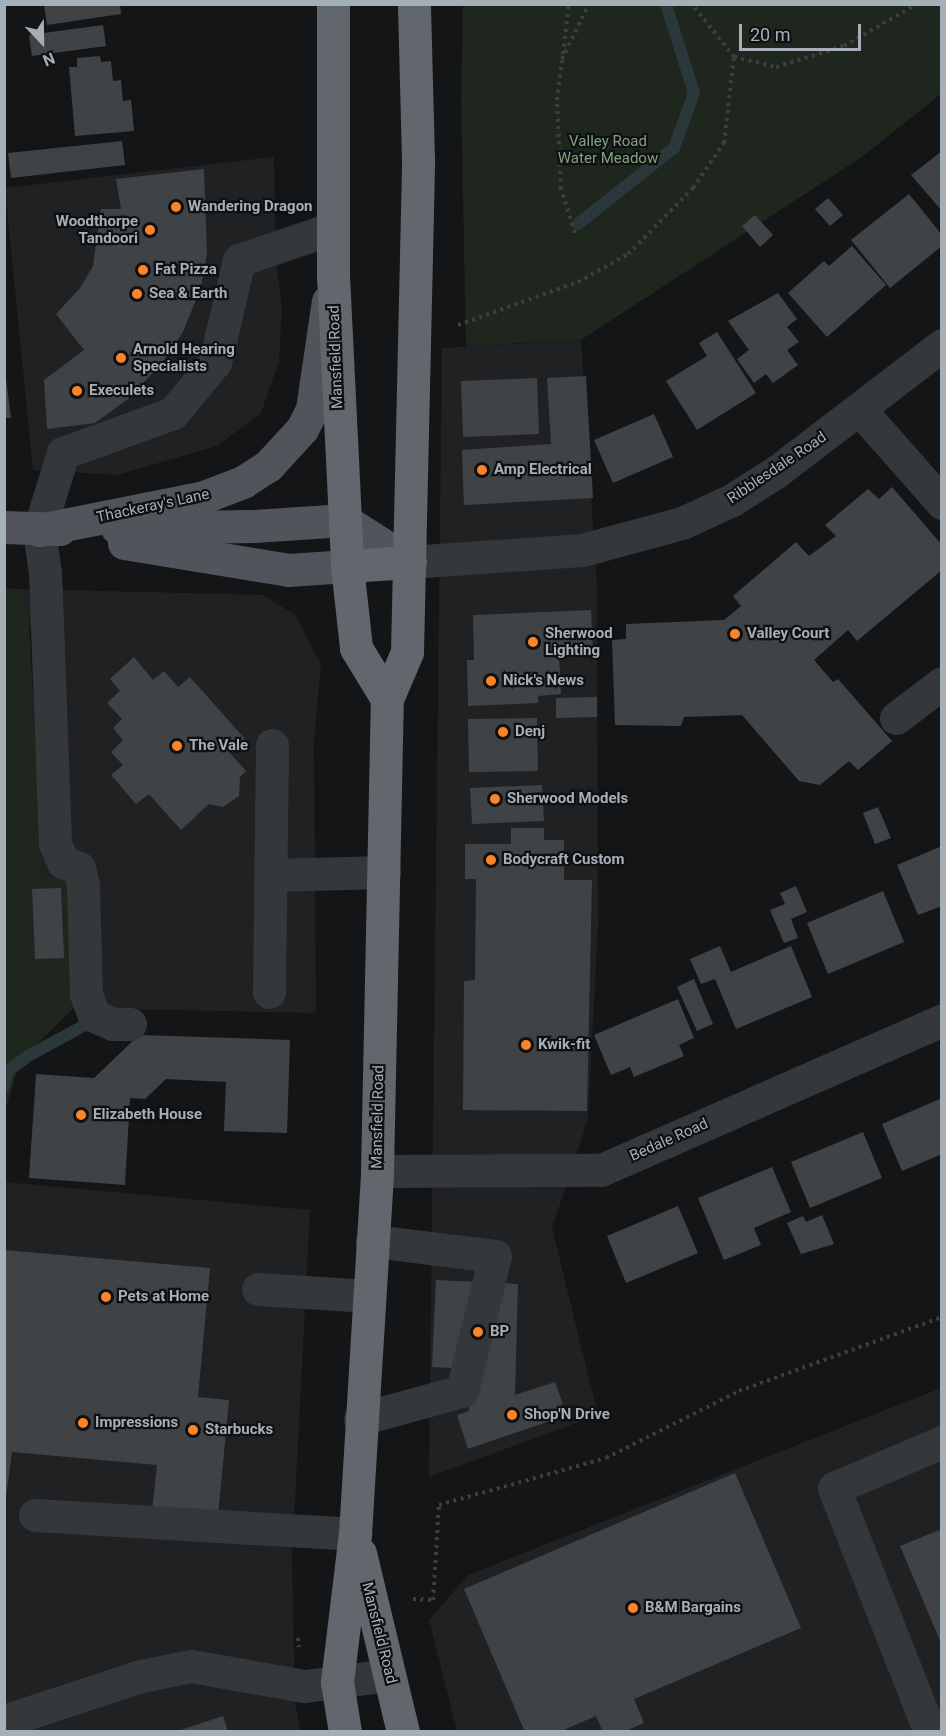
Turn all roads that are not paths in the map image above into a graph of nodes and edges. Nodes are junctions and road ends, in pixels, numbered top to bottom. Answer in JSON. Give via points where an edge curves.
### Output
{"nodes":[{"id":1,"x":333,"y":4,"type":"edge"},
{"id":2,"x":414,"y":4,"type":"edge"},
{"id":3,"x":333,"y":228,"type":"junction"},
{"id":4,"x":333,"y":275,"type":"junction"},
{"id":5,"x":942,"y":345,"type":"edge"},
{"id":6,"x":861,"y":411,"type":"junction"},
{"id":7,"x":942,"y":503,"type":"edge"},
{"id":8,"x":344,"y":520,"type":"junction"},
{"id":9,"x":4,"y":527,"type":"edge"},
{"id":10,"x":39,"y":530,"type":"junction"},
{"id":11,"x":410,"y":562,"type":"junction"},
{"id":12,"x":347,"y":566,"type":"junction"},
{"id":13,"x":942,"y":683,"type":"edge"},
{"id":14,"x":387,"y":699,"type":"junction"},
{"id":15,"x":896,"y":718,"type":"dead end"},
{"id":16,"x":273,"y":745,"type":"dead end"},
{"id":17,"x":384,"y":872,"type":"junction"},
{"id":18,"x":271,"y":875,"type":"junction"},
{"id":19,"x":269,"y":992,"type":"dead end"},
{"id":20,"x":942,"y":1020,"type":"edge"},
{"id":21,"x":130,"y":1024,"type":"dead end"},
{"id":22,"x":377,"y":1171,"type":"junction"},
{"id":23,"x":372,"y":1241,"type":"junction"},
{"id":24,"x":258,"y":1289,"type":"dead end"},
{"id":25,"x":369,"y":1296,"type":"junction"},
{"id":26,"x":360,"y":1419,"type":"junction"},
{"id":27,"x":942,"y":1442,"type":"edge"},
{"id":28,"x":35,"y":1515,"type":"dead end"},
{"id":29,"x":355,"y":1534,"type":"junction"},
{"id":30,"x":389,"y":1675,"type":"junction"},
{"id":31,"x":337,"y":1682,"type":"junction"},
{"id":32,"x":4,"y":1721,"type":"edge"},
{"id":33,"x":345,"y":1731,"type":"edge"},
{"id":34,"x":403,"y":1731,"type":"edge"},
{"id":35,"x":930,"y":1731,"type":"edge"}],
"edges":[{"from":1,"to":3,"type":"highway","name":"Mansfield Road"},
{"from":2,"to":11,"type":"highway","name":"Mansfield Road","via":[[418,159]]},
{"from":3,"to":4,"type":"highway","name":"Mansfield Road"},
{"from":3,"to":10,"type":"street","via":[[239,260],[215,362],[173,413],[63,453]]},
{"from":4,"to":8,"type":"highway","name":"Mansfield Road"},
{"from":4,"to":10,"type":"main road","name":"Thackeray's Lane","via":[[312,409],[302,429],[268,466],[243,482],[204,497]]},
{"from":5,"to":6,"type":"street","name":"Ribblesdale Road"},
{"from":6,"to":7,"type":"street"},
{"from":6,"to":11,"type":"street","name":"Ribblesdale Road","via":[[732,500],[682,523],[582,550]]},
{"from":8,"to":10,"type":"main road","name":"Thackeray's Lane","via":[[254,526]]},
{"from":8,"to":11,"type":"main road"},
{"from":8,"to":12,"type":"highway","name":"Mansfield Road"},
{"from":9,"to":10,"type":"main road","name":"Thackeray's Lane"},
{"from":10,"to":12,"type":"main road","name":"Thackeray's Lane","via":[[288,570]]},
{"from":10,"to":21,"type":"street","via":[[45,573],[55,843],[63,862],[79,868],[83,885],[86,994],[94,1016],[113,1024]]},
{"from":11,"to":12,"type":"highway"},
{"from":11,"to":14,"type":"highway","name":"Mansfield Road","via":[[407,652]]},
{"from":12,"to":14,"type":"highway","name":"Mansfield Road","via":[[356,648]]},
{"from":13,"to":15,"type":"street"},
{"from":14,"to":17,"type":"highway","name":"Mansfield Road"},
{"from":16,"to":18,"type":"street"},
{"from":17,"to":18,"type":"street"},
{"from":17,"to":22,"type":"highway","name":"Mansfield Road"},
{"from":18,"to":19,"type":"street"},
{"from":20,"to":22,"type":"street","name":"Bedale Road","via":[[601,1170]]},
{"from":22,"to":23,"type":"highway","name":"Mansfield Road"},
{"from":23,"to":25,"type":"highway","name":"Mansfield Road"},
{"from":23,"to":26,"type":"street","via":[[495,1256],[462,1391]]},
{"from":24,"to":25,"type":"street"},
{"from":25,"to":26,"type":"highway","name":"Mansfield Road"},
{"from":26,"to":29,"type":"highway","name":"Mansfield Road"},
{"from":27,"to":35,"type":"street","via":[[834,1488]]},
{"from":28,"to":29,"type":"street"},
{"from":29,"to":30,"type":"highway","name":"Mansfield Road"},
{"from":29,"to":31,"type":"highway","name":"Mansfield Road"},
{"from":30,"to":31,"type":"street"},
{"from":30,"to":34,"type":"highway","name":"Mansfield Road"},
{"from":31,"to":32,"type":"street","via":[[305,1686],[190,1666],[141,1676]]},
{"from":31,"to":33,"type":"highway","name":"Mansfield Road"}]}
